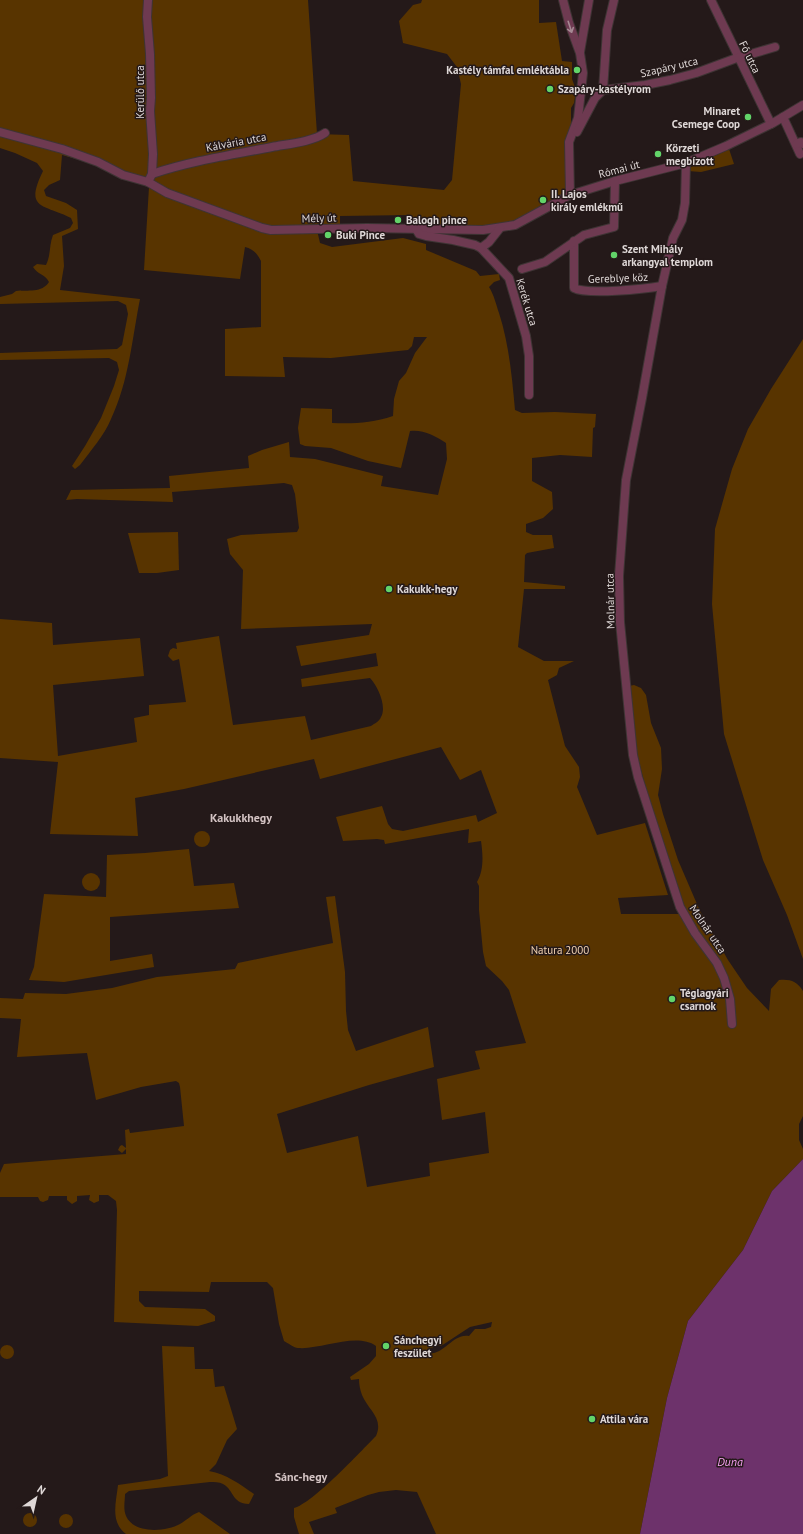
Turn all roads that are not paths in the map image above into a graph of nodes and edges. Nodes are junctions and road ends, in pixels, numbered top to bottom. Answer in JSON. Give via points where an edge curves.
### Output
{"nodes":[{"id":1,"x":148,"y":0,"type":"edge"},
{"id":2,"x":563,"y":0,"type":"edge"},
{"id":3,"x":589,"y":0,"type":"edge"},
{"id":4,"x":614,"y":0,"type":"edge"},
{"id":5,"x":711,"y":0,"type":"edge"},
{"id":6,"x":774,"y":47,"type":"dead end"},
{"id":7,"x":580,"y":53,"type":"junction"},
{"id":8,"x":738,"y":58,"type":"junction"},
{"id":9,"x":603,"y":90,"type":"junction"},
{"id":10,"x":803,"y":105,"type":"edge"},
{"id":11,"x":783,"y":117,"type":"junction"},
{"id":12,"x":770,"y":124,"type":"junction"},
{"id":13,"x":0,"y":132,"type":"edge"},
{"id":14,"x":325,"y":133,"type":"dead end"},
{"id":15,"x":569,"y":144,"type":"junction"},
{"id":16,"x":799,"y":144,"type":"edge"},
{"id":17,"x":800,"y":154,"type":"dead end"},
{"id":18,"x":686,"y":163,"type":"junction"},
{"id":19,"x":150,"y":178,"type":"junction"},
{"id":20,"x":615,"y":181,"type":"junction"},
{"id":21,"x":570,"y":195,"type":"junction"},
{"id":22,"x":500,"y":228,"type":"junction"},
{"id":23,"x":416,"y":229,"type":"junction"},
{"id":24,"x":574,"y":241,"type":"junction"},
{"id":25,"x":481,"y":248,"type":"junction"},
{"id":26,"x":522,"y":269,"type":"dead end"},
{"id":27,"x":662,"y":286,"type":"junction"},
{"id":28,"x":529,"y":395,"type":"dead end"},
{"id":29,"x":732,"y":1024,"type":"dead end"}],
"edges":[{"from":1,"to":19,"type":"street","name":"Kerülő utca","via":[[153,145]]},
{"from":2,"to":7,"type":"street","one_way":true},
{"from":3,"to":7,"type":"street"},
{"from":4,"to":9,"type":"street","via":[[607,30]]},
{"from":5,"to":8,"type":"street","name":"Fő utca"},
{"from":6,"to":8,"type":"street","name":"Szapáry utca"},
{"from":7,"to":15,"type":"street","via":[[583,83],[578,118]]},
{"from":8,"to":9,"type":"street","name":"Szapáry utca","via":[[696,74],[645,85]]},
{"from":8,"to":12,"type":"street","name":"Fő utca"},
{"from":9,"to":15,"type":"street","via":[[595,98]]},
{"from":10,"to":11,"type":"street","name":"Római út"},
{"from":11,"to":12,"type":"street","name":"Római út"},
{"from":11,"to":16,"type":"street"},
{"from":12,"to":18,"type":"street","name":"Római út"},
{"from":13,"to":19,"type":"street","name":"Mély út","via":[[62,149],[98,162],[123,175]]},
{"from":14,"to":19,"type":"street","name":"Kálvária utca","via":[[293,143],[192,162]]},
{"from":15,"to":21,"type":"street"},
{"from":16,"to":17,"type":"street"},
{"from":18,"to":20,"type":"street","name":"Római út"},
{"from":18,"to":27,"type":"street","name":"Molnár utca","via":[[682,220],[673,238]]},
{"from":19,"to":23,"type":"street","name":"Mély út","via":[[167,193],[266,229]]},
{"from":20,"to":21,"type":"street","name":"Római út"},
{"from":20,"to":24,"type":"street","via":[[614,227],[584,235]]},
{"from":21,"to":22,"type":"street","name":"Római út","via":[[524,221]]},
{"from":22,"to":23,"type":"street","name":"Mély út"},
{"from":22,"to":25,"type":"street"},
{"from":23,"to":25,"type":"street","name":"Kerék utca","via":[[419,234]]},
{"from":24,"to":26,"type":"street","via":[[545,262]]},
{"from":24,"to":27,"type":"street","name":"Gereblye köz","via":[[574,288],[621,290]]},
{"from":25,"to":28,"type":"street","name":"Kerék utca","via":[[510,278],[526,336]]},
{"from":27,"to":29,"type":"street","name":"Molnár utca","via":[[626,480],[619,576],[621,630],[633,755],[638,777],[680,907],[724,978],[730,999]]}]}
